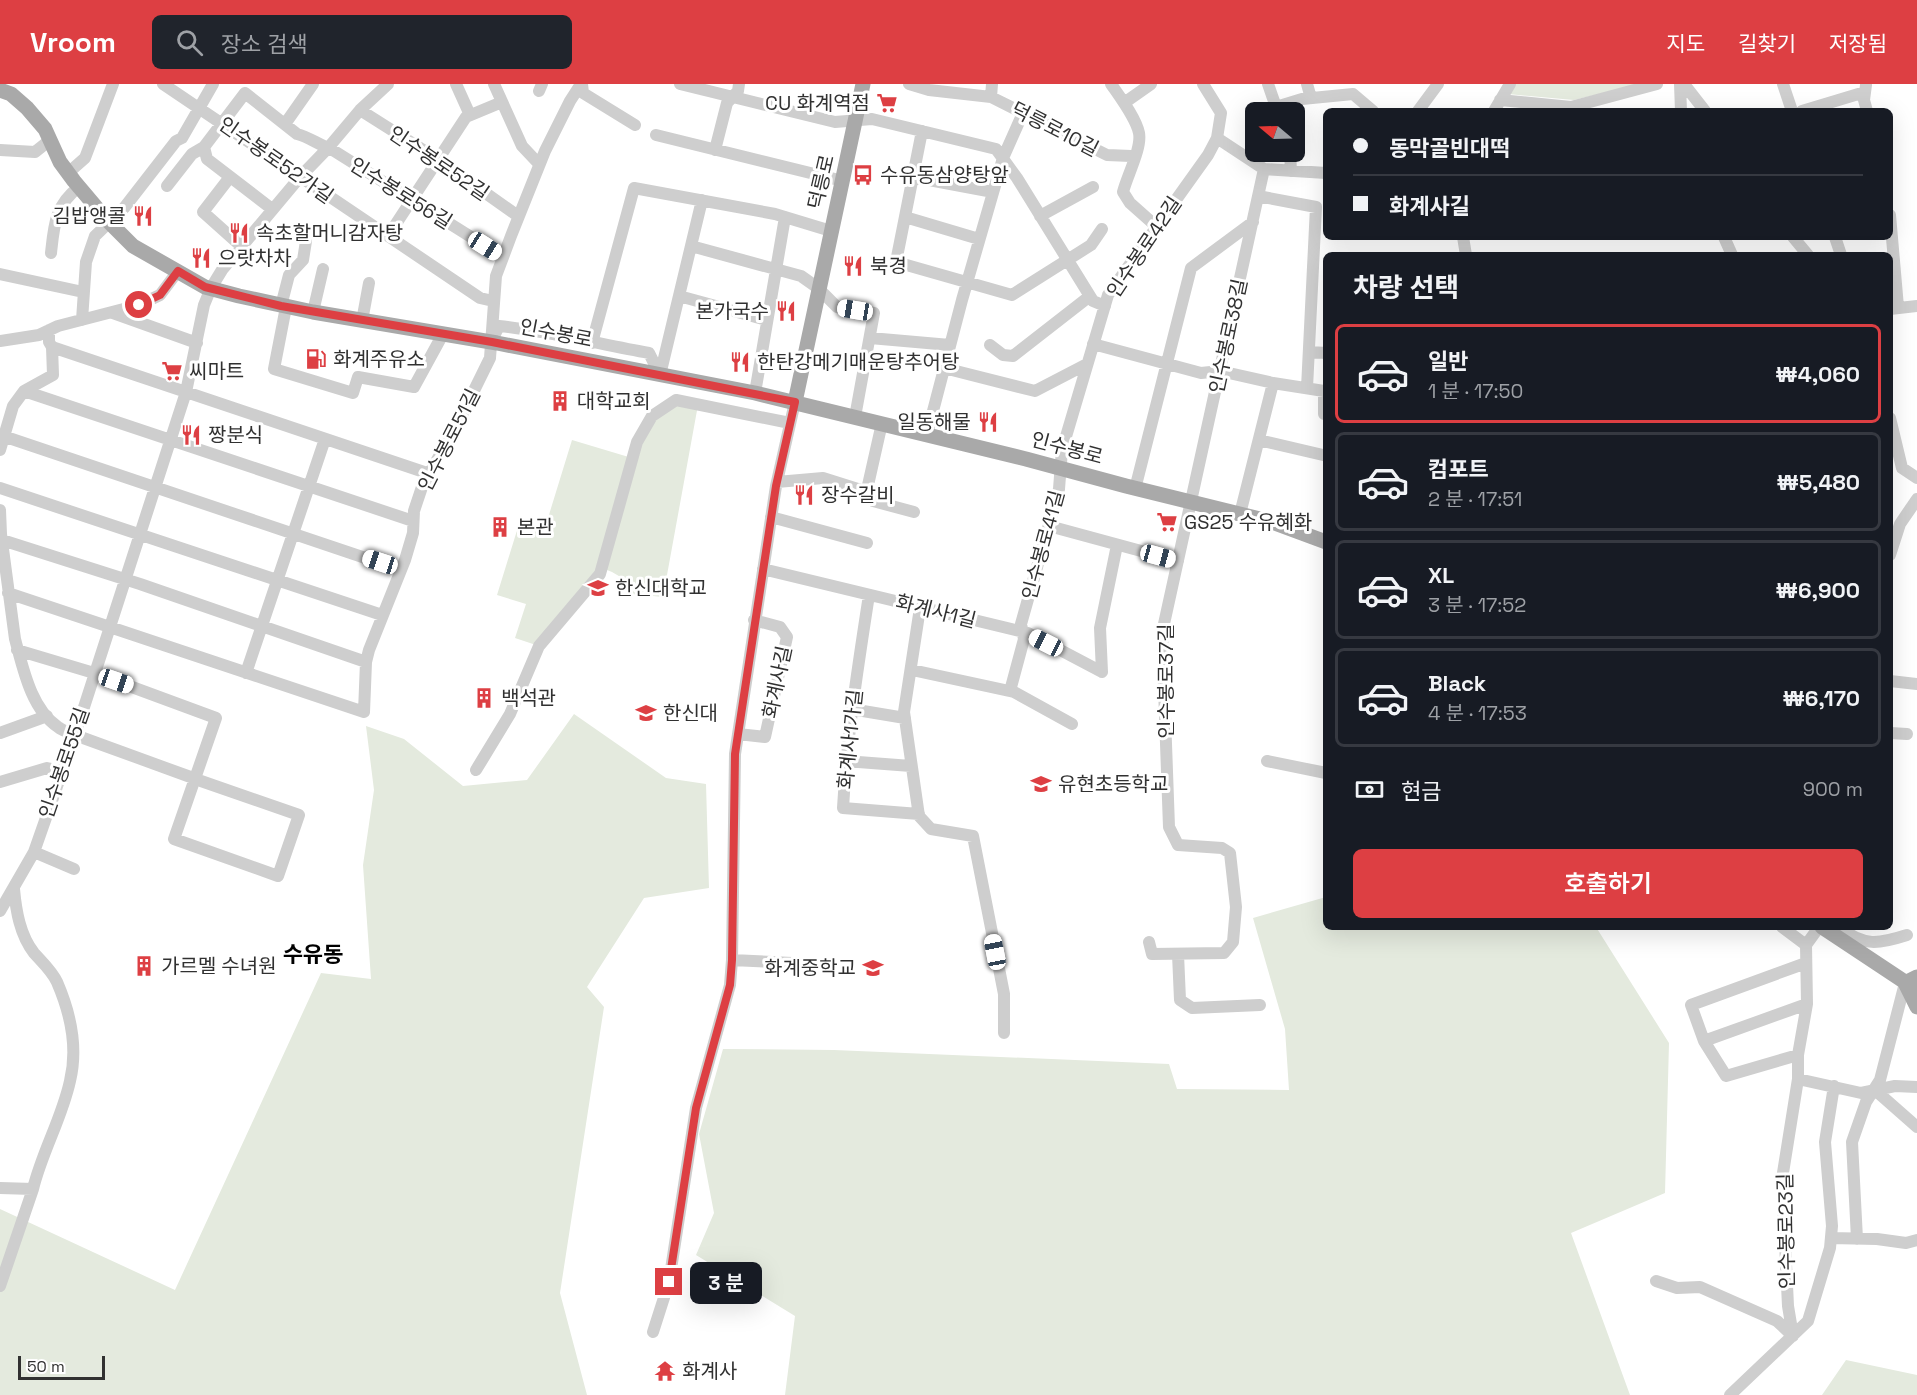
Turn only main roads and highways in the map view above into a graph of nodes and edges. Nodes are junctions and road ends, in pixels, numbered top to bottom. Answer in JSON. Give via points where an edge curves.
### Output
{"nodes":[{"id":1,"x":863,"y":84,"type":"edge"},
{"id":2,"x":0,"y":90,"type":"edge"},
{"id":3,"x":795,"y":402,"type":"junction"},
{"id":4,"x":1323,"y":541,"type":"edge"},
{"id":5,"x":1825,"y":930,"type":"edge"},
{"id":6,"x":1909,"y":982,"type":"edge"},
{"id":7,"x":1917,"y":1007,"type":"edge"}],
"edges":[{"from":1,"to":3,"type":"main road","name":"덕릉로"},
{"from":2,"to":3,"type":"main road","name":"인수봉로","via":[[11,94],[45,129],[68,173],[133,246],[211,288],[313,312],[492,342]]},
{"from":3,"to":4,"type":"main road","name":"인수봉로","via":[[1272,522]]},
{"from":5,"to":6,"type":"main road"},
{"from":6,"to":7,"type":"main road"}]}
